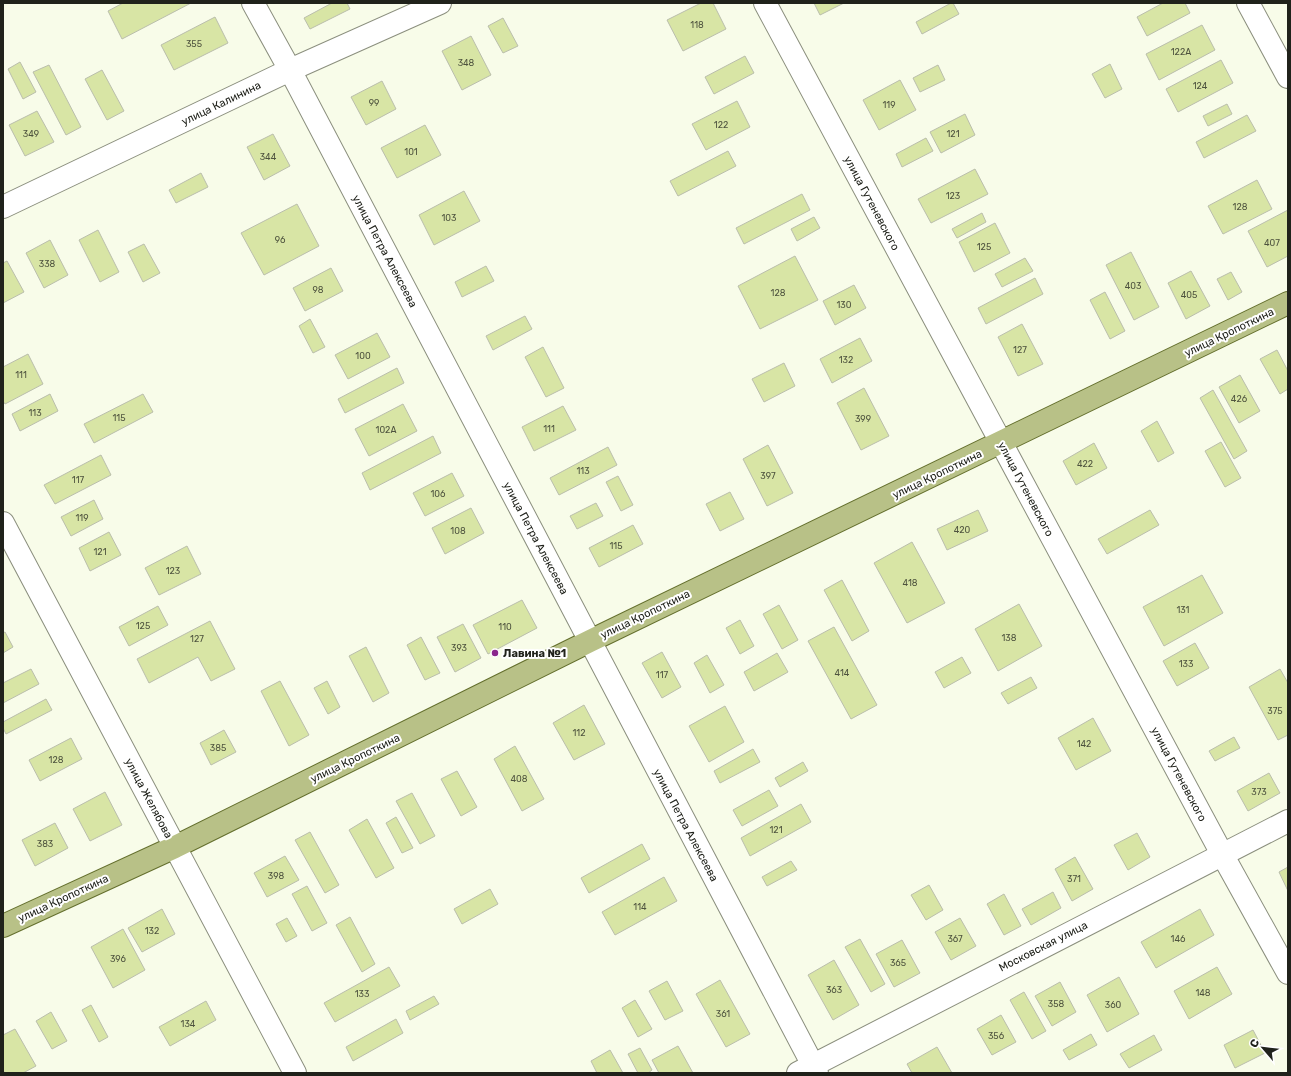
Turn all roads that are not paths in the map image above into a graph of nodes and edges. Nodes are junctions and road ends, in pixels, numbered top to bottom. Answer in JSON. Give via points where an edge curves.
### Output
{"nodes":[{"id":1,"x":253,"y":3,"type":"edge"},
{"id":2,"x":440,"y":3,"type":"edge"},
{"id":3,"x":765,"y":3,"type":"edge"},
{"id":4,"x":1248,"y":3,"type":"edge"},
{"id":5,"x":290,"y":70,"type":"junction"},
{"id":6,"x":1288,"y":77,"type":"edge"},
{"id":7,"x":3,"y":207,"type":"edge"},
{"id":8,"x":1288,"y":303,"type":"edge"},
{"id":9,"x":1001,"y":443,"type":"junction"},
{"id":10,"x":3,"y":523,"type":"edge"},
{"id":11,"x":590,"y":641,"type":"junction"},
{"id":12,"x":1288,"y":821,"type":"edge"},
{"id":13,"x":175,"y":847,"type":"junction"},
{"id":14,"x":1222,"y":854,"type":"junction"},
{"id":15,"x":3,"y":926,"type":"edge"},
{"id":16,"x":1288,"y":973,"type":"edge"},
{"id":17,"x":809,"y":1070,"type":"edge"},
{"id":18,"x":296,"y":1073,"type":"edge"}],
"edges":[{"from":1,"to":5,"type":"street","name":"улица Петра Алексеева"},
{"from":2,"to":5,"type":"street","name":"улица Калинина"},
{"from":3,"to":9,"type":"street","name":"улица Гутеневского"},
{"from":4,"to":6,"type":"street"},
{"from":5,"to":7,"type":"street","name":"улица Калинина"},
{"from":5,"to":11,"type":"street","name":"улица Петра Алексеева"},
{"from":8,"to":9,"type":"main road","name":"улица Кропоткина"},
{"from":9,"to":11,"type":"main road","name":"улица Кропоткина"},
{"from":9,"to":14,"type":"street","name":"улица Гутеневского"},
{"from":10,"to":13,"type":"street","name":"улица Желябова"},
{"from":11,"to":13,"type":"main road","name":"улица Кропоткина"},
{"from":11,"to":17,"type":"street","name":"улица Петра Алексеева"},
{"from":12,"to":14,"type":"street","name":"Московская улица"},
{"from":13,"to":15,"type":"main road","name":"улица Кропоткина"},
{"from":13,"to":18,"type":"street","name":"улица Желябова"},
{"from":14,"to":16,"type":"street","name":"улица Гутеневского"},
{"from":14,"to":17,"type":"street","name":"Московская улица"}]}
